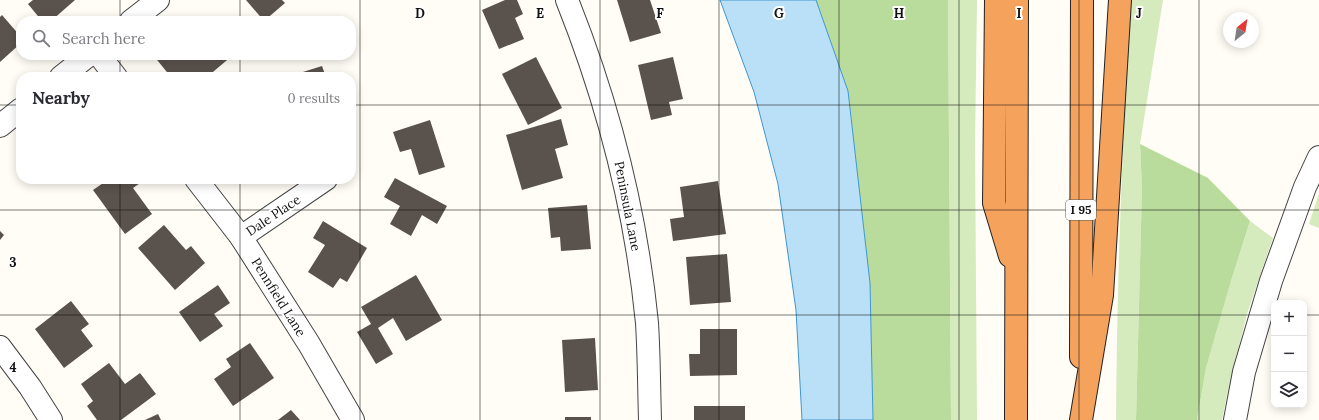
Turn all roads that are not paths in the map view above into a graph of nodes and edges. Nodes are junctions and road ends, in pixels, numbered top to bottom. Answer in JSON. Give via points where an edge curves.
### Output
{"nodes":[{"id":1,"x":158,"y":0,"type":"edge"},
{"id":2,"x":567,"y":0,"type":"edge"},
{"id":3,"x":996,"y":0,"type":"edge"},
{"id":4,"x":1017,"y":0,"type":"edge"},
{"id":5,"x":1082,"y":0,"type":"edge"},
{"id":6,"x":1120,"y":0,"type":"edge"},
{"id":7,"x":137,"y":16,"type":"edge"},
{"id":8,"x":83,"y":60,"type":"edge"},
{"id":9,"x":103,"y":60,"type":"edge"},
{"id":10,"x":67,"y":72,"type":"edge"},
{"id":11,"x":112,"y":72,"type":"edge"},
{"id":12,"x":16,"y":113,"type":"edge"},
{"id":13,"x":0,"y":126,"type":"edge"},
{"id":14,"x":1319,"y":157,"type":"edge"},
{"id":15,"x":200,"y":184,"type":"edge"},
{"id":16,"x":319,"y":184,"type":"edge"},
{"id":17,"x":241,"y":237,"type":"junction"},
{"id":18,"x":1017,"y":278,"type":"junction"},
{"id":19,"x":0,"y":347,"type":"edge"},
{"id":20,"x":52,"y":420,"type":"edge"},
{"id":21,"x":353,"y":420,"type":"edge"},
{"id":22,"x":650,"y":420,"type":"edge"},
{"id":23,"x":1016,"y":420,"type":"edge"},
{"id":24,"x":1081,"y":420,"type":"edge"},
{"id":25,"x":1235,"y":420,"type":"edge"}],
"edges":[{"from":1,"to":7,"type":"street"},
{"from":2,"to":22,"type":"street","name":"Peninsula Lane","via":[[600,91],[630,208],[647,324]]},
{"from":3,"to":18,"type":"highway","via":[[994,203]]},
{"from":4,"to":18,"type":"highway"},
{"from":5,"to":24,"type":"highway","number":"I 95"},
{"from":6,"to":24,"type":"highway","via":[[1102,295]]},
{"from":8,"to":10,"type":"street"},
{"from":9,"to":11,"type":"street"},
{"from":12,"to":13,"type":"street"},
{"from":14,"to":25,"type":"street","via":[[1271,281],[1244,372]]},
{"from":15,"to":17,"type":"street","name":"Pennfield Lane"},
{"from":16,"to":17,"type":"street","name":"Dale Place"},
{"from":17,"to":21,"type":"street","name":"Pennfield Lane","via":[[309,344]]},
{"from":18,"to":23,"type":"highway"},
{"from":19,"to":20,"type":"street"}]}
